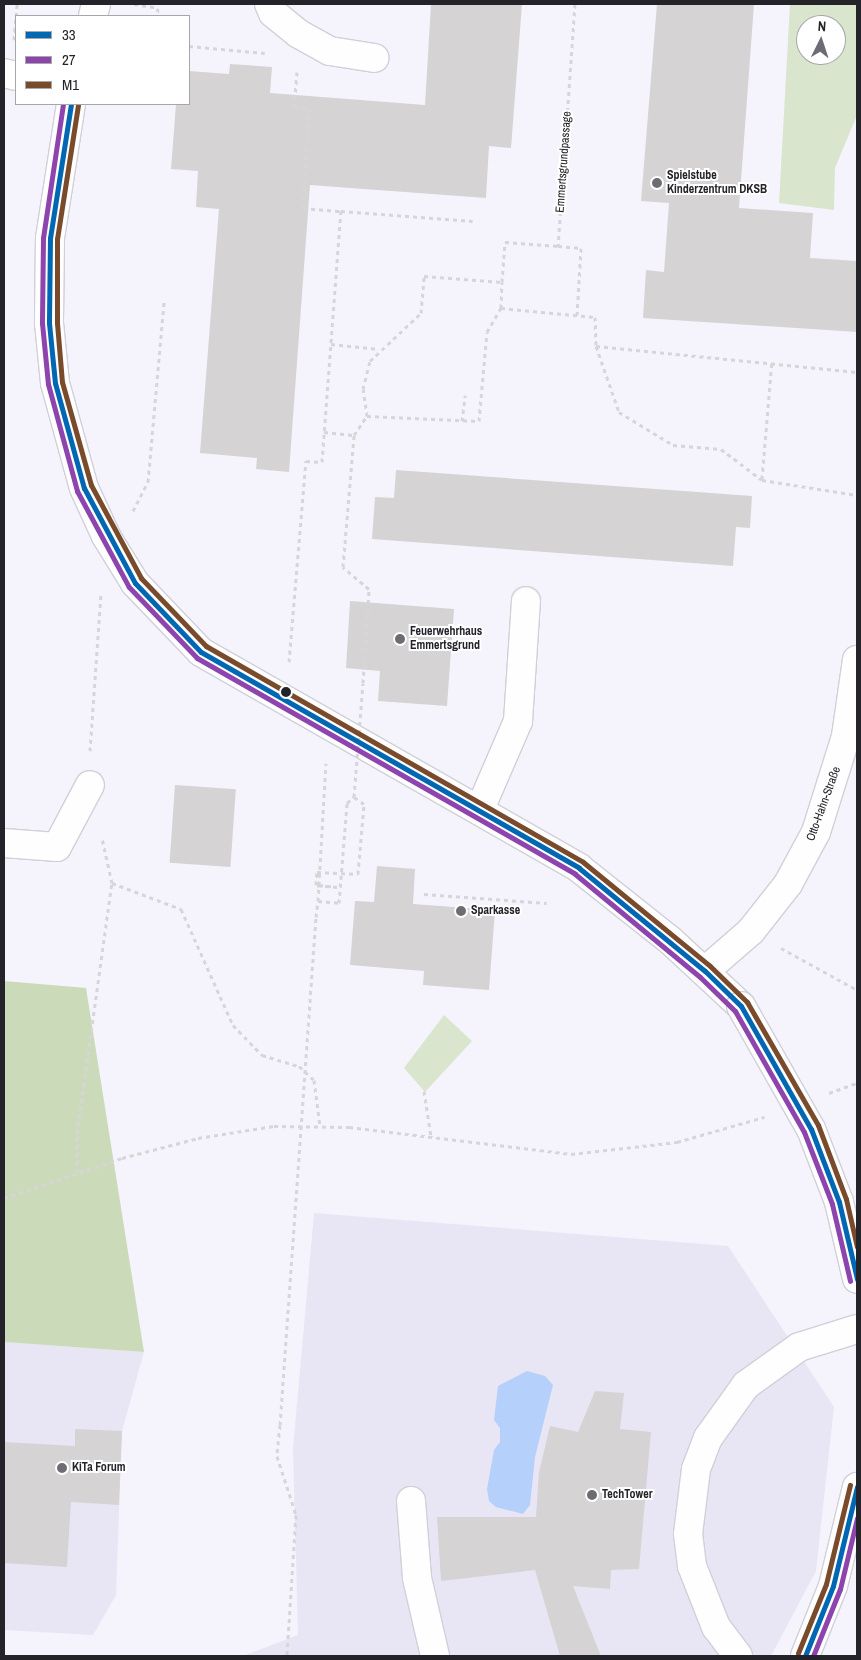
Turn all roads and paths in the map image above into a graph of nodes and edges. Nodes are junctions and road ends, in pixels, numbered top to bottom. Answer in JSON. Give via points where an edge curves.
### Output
{"nodes":[{"id":1,"x":134,"y":4,"type":"edge"},
{"id":2,"x":269,"y":4,"type":"edge"},
{"id":3,"x":575,"y":4,"type":"edge"},
{"id":4,"x":157,"y":15,"type":"edge"},
{"id":5,"x":190,"y":46,"type":"edge"},
{"id":6,"x":268,"y":53,"type":"dead end"},
{"id":7,"x":374,"y":58,"type":"dead end"},
{"id":8,"x":297,"y":64,"type":"dead end"},
{"id":9,"x":71,"y":105,"type":"edge"},
{"id":10,"x":341,"y":211,"type":"junction"},
{"id":11,"x":473,"y":221,"type":"dead end"},
{"id":12,"x":558,"y":246,"type":"junction"},
{"id":13,"x":502,"y":282,"type":"junction"},
{"id":14,"x":164,"y":301,"type":"dead end"},
{"id":15,"x":501,"y":308,"type":"junction"},
{"id":16,"x":577,"y":316,"type":"junction"},
{"id":17,"x":331,"y":344,"type":"junction"},
{"id":18,"x":596,"y":346,"type":"junction"},
{"id":19,"x":378,"y":349,"type":"junction"},
{"id":20,"x":772,"y":360,"type":"junction"},
{"id":21,"x":857,"y":372,"type":"edge"},
{"id":22,"x":465,"y":395,"type":"dead end"},
{"id":23,"x":367,"y":416,"type":"junction"},
{"id":24,"x":462,"y":421,"type":"junction"},
{"id":25,"x":324,"y":432,"type":"junction"},
{"id":26,"x":354,"y":435,"type":"junction"},
{"id":27,"x":762,"y":480,"type":"junction"},
{"id":28,"x":857,"y":495,"type":"edge"},
{"id":29,"x":106,"y":536,"type":"junction"},
{"id":30,"x":526,"y":601,"type":"dead end"},
{"id":31,"x":857,"y":660,"type":"edge"},
{"id":32,"x":279,"y":694,"type":"junction"},
{"id":33,"x":329,"y":722,"type":"junction"},
{"id":34,"x":90,"y":785,"type":"junction"},
{"id":35,"x":354,"y":797,"type":"junction"},
{"id":36,"x":480,"y":809,"type":"junction"},
{"id":37,"x":4,"y":843,"type":"edge"},
{"id":38,"x":112,"y":883,"type":"junction"},
{"id":39,"x":319,"y":885,"type":"junction"},
{"id":40,"x":424,"y":894,"type":"dead end"},
{"id":41,"x":318,"y":901,"type":"junction"},
{"id":42,"x":548,"y":904,"type":"dead end"},
{"id":43,"x":751,"y":931,"type":"junction"},
{"id":44,"x":705,"y":971,"type":"junction"},
{"id":45,"x":857,"y":990,"type":"edge"},
{"id":46,"x":857,"y":1083,"type":"edge"},
{"id":47,"x":424,"y":1091,"type":"dead end"},
{"id":48,"x":825,"y":1094,"type":"dead end"},
{"id":49,"x":770,"y":1115,"type":"dead end"},
{"id":50,"x":320,"y":1126,"type":"junction"},
{"id":51,"x":431,"y":1136,"type":"junction"},
{"id":52,"x":77,"y":1172,"type":"junction"},
{"id":53,"x":4,"y":1198,"type":"edge"},
{"id":54,"x":857,"y":1279,"type":"edge"},
{"id":55,"x":857,"y":1329,"type":"edge"},
{"id":56,"x":857,"y":1487,"type":"edge"},
{"id":57,"x":410,"y":1501,"type":"dead end"},
{"id":58,"x":287,"y":1656,"type":"edge"},
{"id":59,"x":435,"y":1656,"type":"edge"},
{"id":60,"x":738,"y":1656,"type":"edge"},
{"id":61,"x":805,"y":1656,"type":"edge"}],
"edges":[{"from":1,"to":4,"type":"path","via":[[158,8]]},
{"from":2,"to":7,"type":"street","via":[[273,13],[299,34],[330,51]]},
{"from":3,"to":12,"type":"path","name":"Emmertsgrundpassage"},
{"from":5,"to":6,"type":"path"},
{"from":8,"to":10,"type":"path","via":[[294,106],[309,108],[303,208]]},
{"from":9,"to":29,"type":"street","via":[[50,238],[49,323],[68,440]]},
{"from":10,"to":11,"type":"path"},
{"from":10,"to":17,"type":"path"},
{"from":12,"to":13,"type":"path","via":[[505,242]]},
{"from":12,"to":16,"type":"path","via":[[581,248]]},
{"from":13,"to":15,"type":"path"},
{"from":13,"to":19,"type":"path","via":[[424,276],[421,313]]},
{"from":14,"to":29,"type":"path","via":[[148,482],[140,504]]},
{"from":15,"to":16,"type":"path"},
{"from":15,"to":24,"type":"path","via":[[487,332],[479,421]]},
{"from":16,"to":18,"type":"path","via":[[595,317]]},
{"from":17,"to":19,"type":"path"},
{"from":17,"to":25,"type":"path"},
{"from":18,"to":20,"type":"path"},
{"from":18,"to":27,"type":"path","via":[[619,412],[672,445],[721,449]]},
{"from":19,"to":23,"type":"path","via":[[364,389]]},
{"from":20,"to":21,"type":"path"},
{"from":20,"to":27,"type":"path"},
{"from":22,"to":24,"type":"path"},
{"from":23,"to":24,"type":"path"},
{"from":23,"to":26,"type":"path"},
{"from":25,"to":26,"type":"path"},
{"from":25,"to":32,"type":"path","via":[[322,462],[306,461],[289,666]]},
{"from":26,"to":35,"type":"path","bridge":true,"via":[[343,567],[369,588]]},
{"from":27,"to":28,"type":"path"},
{"from":29,"to":32,"type":"street","via":[[136,582],[201,652]]},
{"from":29,"to":34,"type":"path"},
{"from":30,"to":36,"type":"street","via":[[518,721]]},
{"from":31,"to":43,"type":"street","name":"Otto-Hahn-Straße","via":[[846,736],[816,832],[788,884]]},
{"from":32,"to":33,"type":"street"},
{"from":33,"to":36,"type":"street"},
{"from":33,"to":39,"type":"path"},
{"from":34,"to":37,"type":"street","via":[[57,846]]},
{"from":34,"to":38,"type":"path"},
{"from":35,"to":39,"type":"path","bridge":true,"via":[[364,804],[358,874],[317,872],[316,885],[337,887]]},
{"from":35,"to":41,"type":"path","via":[[346,811],[339,903]]},
{"from":36,"to":44,"type":"street","via":[[579,868]]},
{"from":38,"to":50,"type":"path","via":[[181,909],[233,1025],[262,1054],[299,1066],[314,1080]]},
{"from":38,"to":52,"type":"path","via":[[78,1134]]},
{"from":39,"to":41,"type":"path"},
{"from":40,"to":42,"type":"path"},
{"from":41,"to":58,"type":"path","bridge":true,"via":[[276,1456],[296,1516]]},
{"from":43,"to":44,"type":"street","name":"Otto-Hahn-Straße"},
{"from":43,"to":45,"type":"path"},
{"from":44,"to":54,"type":"street","bridge":true,"via":[[741,1006],[811,1129],[839,1202]]},
{"from":46,"to":48,"type":"path"},
{"from":47,"to":51,"type":"path"},
{"from":49,"to":51,"type":"path","via":[[677,1142],[570,1154]]},
{"from":50,"to":51,"type":"path"},
{"from":50,"to":52,"type":"path","via":[[274,1126],[198,1138]]},
{"from":52,"to":53,"type":"path"},
{"from":55,"to":60,"type":"street","via":[[799,1347],[746,1385],[708,1438],[696,1469],[688,1534],[692,1566],[716,1627]]},
{"from":56,"to":61,"type":"street","via":[[834,1586]]},
{"from":57,"to":59,"type":"street","via":[[416,1578]]}]}
